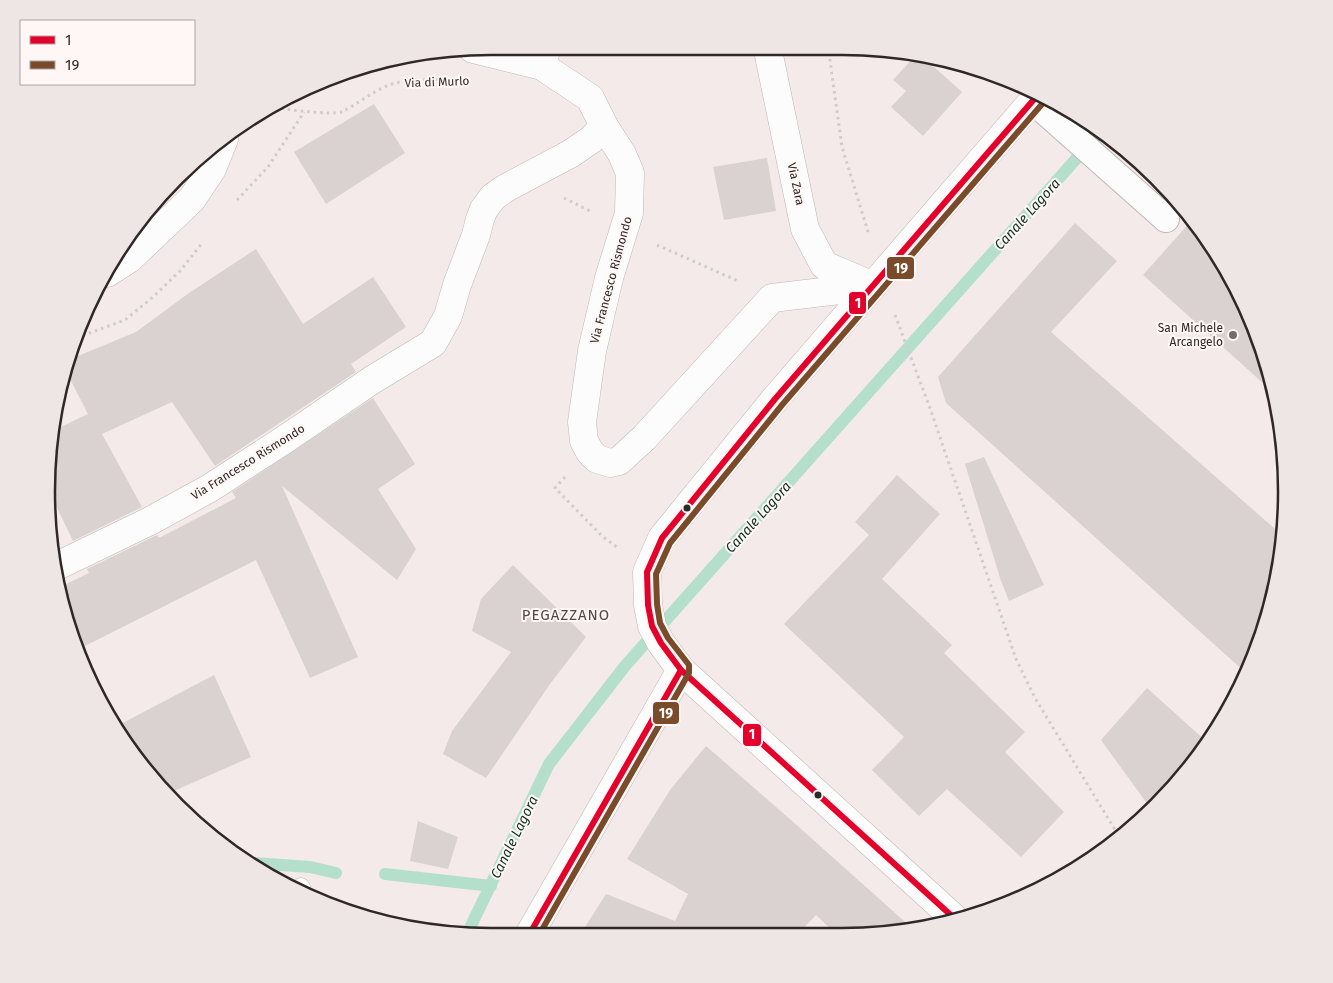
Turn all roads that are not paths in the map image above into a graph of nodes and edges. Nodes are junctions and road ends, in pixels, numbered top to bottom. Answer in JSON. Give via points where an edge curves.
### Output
{"nodes":[{"id":1,"x":769,"y":55,"type":"edge"},
{"id":2,"x":544,"y":56,"type":"edge"},
{"id":3,"x":1035,"y":99,"type":"edge"},
{"id":4,"x":1037,"y":101,"type":"edge"},
{"id":5,"x":604,"y":126,"type":"junction"},
{"id":6,"x":220,"y":150,"type":"edge"},
{"id":7,"x":1166,"y":219,"type":"dead end"},
{"id":8,"x":117,"y":266,"type":"edge"},
{"id":9,"x":877,"y":281,"type":"junction"},
{"id":10,"x":61,"y":563,"type":"edge"},
{"id":11,"x":681,"y":670,"type":"junction"},
{"id":12,"x":950,"y":914,"type":"edge"},
{"id":13,"x":534,"y":928,"type":"edge"}],
"edges":[{"from":1,"to":9,"type":"street","name":"Via Zara","via":[[805,229],[824,265]]},
{"from":2,"to":5,"type":"street","via":[[590,98]]},
{"from":3,"to":9,"type":"street"},
{"from":4,"to":7,"type":"street"},
{"from":5,"to":9,"type":"street","name":"Via Francesco Rismondo","via":[[630,173],[629,213],[592,351],[582,422],[584,441],[598,459],[610,463],[626,455],[772,298]]},
{"from":5,"to":10,"type":"street","name":"Via Francesco Rismondo","via":[[570,154],[493,197],[484,209],[448,316],[433,343],[210,488]]},
{"from":6,"to":8,"type":"street","via":[[212,170],[192,199]]},
{"from":9,"to":11,"type":"street","via":[[775,399],[662,538],[647,572],[648,605],[652,626]]},
{"from":11,"to":12,"type":"street"},
{"from":11,"to":13,"type":"street"}]}
